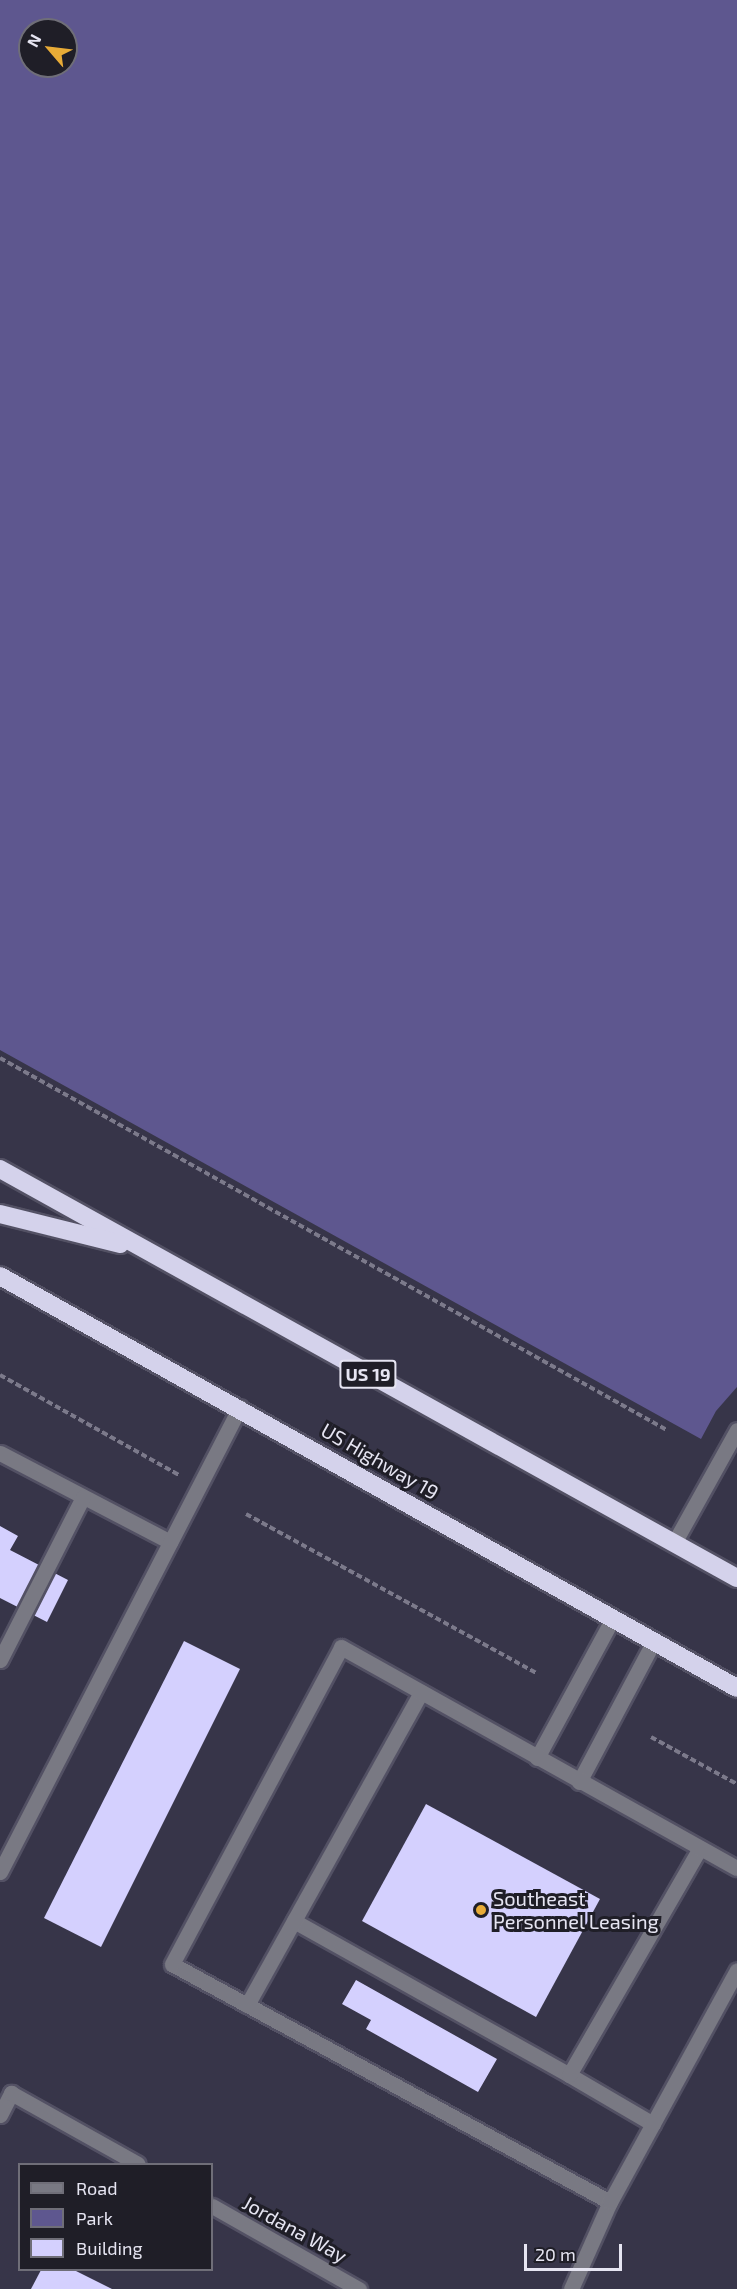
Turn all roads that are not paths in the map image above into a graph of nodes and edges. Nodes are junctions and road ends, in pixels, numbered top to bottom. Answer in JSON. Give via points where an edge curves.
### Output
{"nodes":[{"id":1,"x":0,"y":1169,"type":"edge"},
{"id":2,"x":0,"y":1214,"type":"edge"},
{"id":3,"x":145,"y":1250,"type":"junction"},
{"id":4,"x":0,"y":1276,"type":"edge"},
{"id":5,"x":240,"y":1407,"type":"junction"},
{"id":6,"x":737,"y":1430,"type":"edge"},
{"id":7,"x":0,"y":1453,"type":"edge"},
{"id":8,"x":83,"y":1497,"type":"junction"},
{"id":9,"x":170,"y":1542,"type":"junction"},
{"id":10,"x":674,"y":1543,"type":"junction"},
{"id":11,"x":737,"y":1578,"type":"edge"},
{"id":12,"x":613,"y":1618,"type":"junction"},
{"id":13,"x":654,"y":1641,"type":"junction"},
{"id":14,"x":0,"y":1660,"type":"edge"},
{"id":15,"x":737,"y":1688,"type":"edge"},
{"id":16,"x":421,"y":1692,"type":"junction"},
{"id":17,"x":537,"y":1758,"type":"junction"},
{"id":18,"x":579,"y":1782,"type":"junction"},
{"id":19,"x":700,"y":1848,"type":"junction"},
{"id":20,"x":737,"y":1868,"type":"edge"},
{"id":21,"x":0,"y":1872,"type":"edge"},
{"id":22,"x":294,"y":1921,"type":"junction"},
{"id":23,"x":737,"y":1970,"type":"edge"},
{"id":24,"x":247,"y":2005,"type":"junction"},
{"id":25,"x":569,"y":2075,"type":"junction"},
{"id":26,"x":0,"y":2115,"type":"edge"},
{"id":27,"x":653,"y":2124,"type":"junction"},
{"id":28,"x":136,"y":2163,"type":"edge"},
{"id":29,"x":610,"y":2202,"type":"junction"},
{"id":30,"x":213,"y":2207,"type":"edge"},
{"id":31,"x":358,"y":2289,"type":"edge"},
{"id":32,"x":571,"y":2289,"type":"edge"}],
"edges":[{"from":1,"to":3,"type":"highway","number":"US 19"},
{"from":2,"to":3,"type":"highway"},
{"from":3,"to":10,"type":"highway","number":"US 19"},
{"from":4,"to":5,"type":"highway","name":"US Highway 19"},
{"from":5,"to":9,"type":"street"},
{"from":5,"to":12,"type":"highway","name":"US Highway 19"},
{"from":6,"to":10,"type":"street"},
{"from":7,"to":8,"type":"street"},
{"from":8,"to":9,"type":"street"},
{"from":8,"to":14,"type":"street"},
{"from":9,"to":21,"type":"street"},
{"from":10,"to":11,"type":"highway","number":"US 19"},
{"from":12,"to":13,"type":"highway","name":"US Highway 19"},
{"from":12,"to":17,"type":"street"},
{"from":13,"to":15,"type":"highway","name":"US Highway 19"},
{"from":13,"to":18,"type":"street"},
{"from":16,"to":17,"type":"street"},
{"from":16,"to":22,"type":"street"},
{"from":16,"to":24,"type":"street","via":[[341,1647],[172,1964]]},
{"from":17,"to":18,"type":"street"},
{"from":18,"to":19,"type":"street"},
{"from":19,"to":20,"type":"street"},
{"from":19,"to":25,"type":"street"},
{"from":22,"to":24,"type":"street"},
{"from":22,"to":25,"type":"street"},
{"from":23,"to":27,"type":"street"},
{"from":24,"to":29,"type":"street"},
{"from":25,"to":27,"type":"street"},
{"from":26,"to":28,"type":"street","via":[[11,2093]]},
{"from":27,"to":29,"type":"street"},
{"from":29,"to":32,"type":"street"},
{"from":30,"to":31,"type":"street","name":"Jordana Way"}]}
